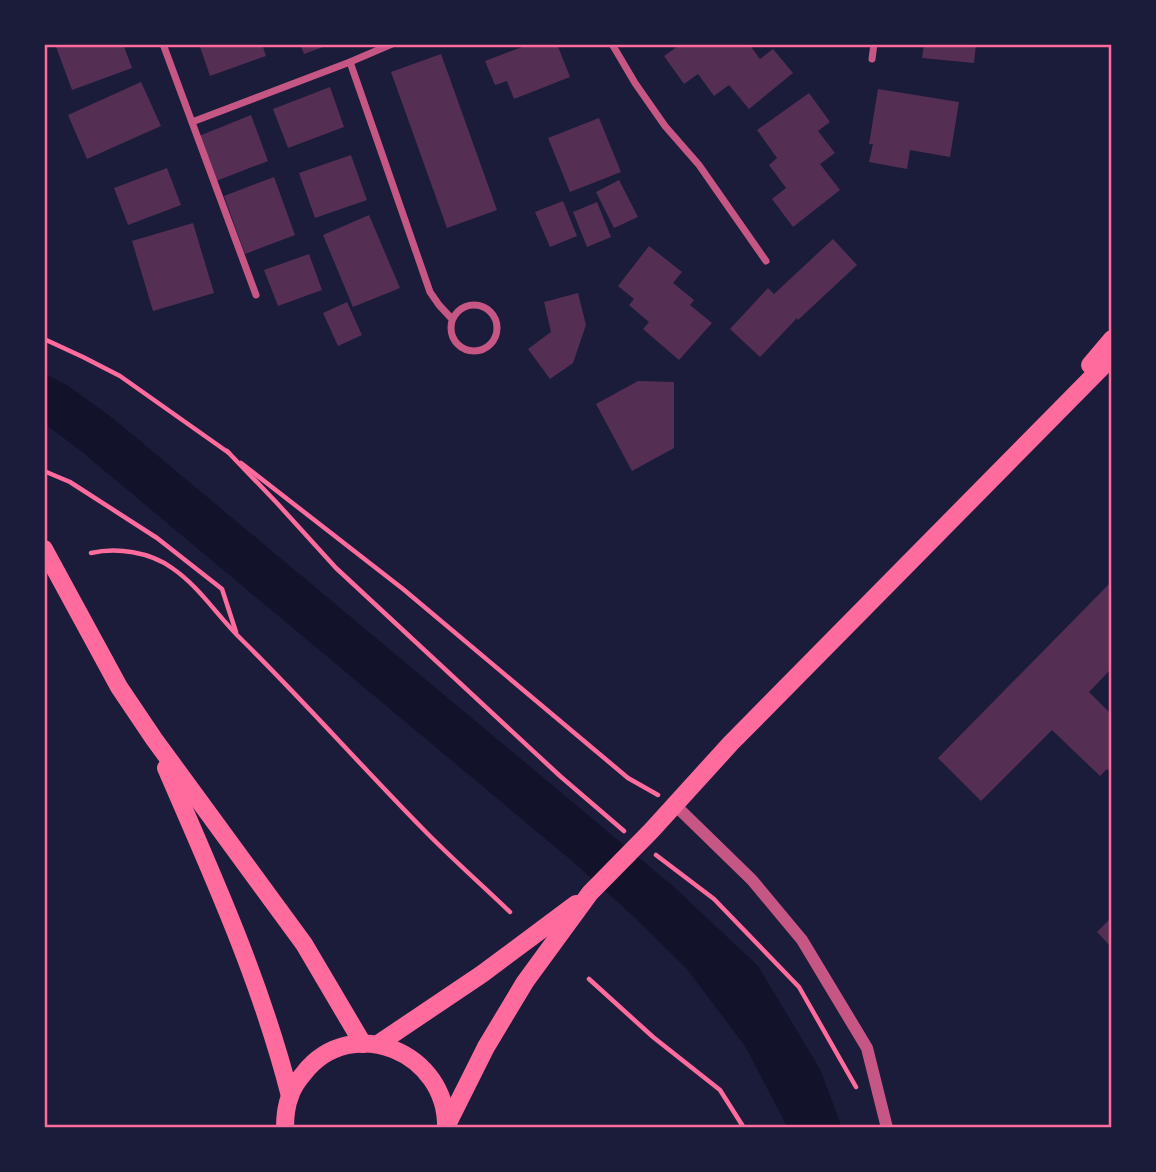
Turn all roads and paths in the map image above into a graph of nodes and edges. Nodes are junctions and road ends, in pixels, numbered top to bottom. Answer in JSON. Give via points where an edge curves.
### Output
{"nodes":[{"id":1,"x":163,"y":44,"type":"edge"},
{"id":2,"x":392,"y":44,"type":"edge"},
{"id":3,"x":612,"y":44,"type":"edge"},
{"id":4,"x":874,"y":44,"type":"edge"},
{"id":5,"x":872,"y":59,"type":"dead end"},
{"id":6,"x":350,"y":62,"type":"junction"},
{"id":7,"x":192,"y":122,"type":"junction"},
{"id":8,"x":766,"y":261,"type":"dead end"},
{"id":9,"x":257,"y":295,"type":"dead end"},
{"id":10,"x":452,"y":319,"type":"junction"},
{"id":11,"x":44,"y":339,"type":"edge"},
{"id":12,"x":1112,"y":339,"type":"edge"},
{"id":13,"x":1112,"y":357,"type":"edge"},
{"id":14,"x":227,"y":451,"type":"junction"},
{"id":15,"x":1011,"y":459,"type":"junction"},
{"id":16,"x":44,"y":471,"type":"edge"},
{"id":17,"x":44,"y":548,"type":"edge"},
{"id":18,"x":91,"y":553,"type":"dead end"},
{"id":19,"x":237,"y":636,"type":"junction"},
{"id":20,"x":154,"y":739,"type":"junction"},
{"id":21,"x":674,"y":804,"type":"junction"},
{"id":22,"x":626,"y":833,"type":"dead end"},
{"id":23,"x":649,"y":849,"type":"dead end"},
{"id":24,"x":590,"y":893,"type":"junction"},
{"id":25,"x":510,"y":912,"type":"dead end"},
{"id":26,"x":589,"y":979,"type":"dead end"},
{"id":27,"x":371,"y":1044,"type":"junction"},
{"id":28,"x":858,"y":1090,"type":"dead end"},
{"id":29,"x":287,"y":1112,"type":"edge"},
{"id":30,"x":446,"y":1127,"type":"edge"},
{"id":31,"x":276,"y":1128,"type":"edge"},
{"id":32,"x":744,"y":1128,"type":"edge"},
{"id":33,"x":887,"y":1128,"type":"edge"}],
"edges":[{"from":1,"to":7,"type":"street"},
{"from":2,"to":6,"type":"street"},
{"from":3,"to":8,"type":"street","via":[[664,126],[699,165]]},
{"from":4,"to":5,"type":"street"},
{"from":6,"to":7,"type":"street"},
{"from":6,"to":10,"type":"street","via":[[430,292]]},
{"from":7,"to":9,"type":"street"},
{"from":10,"to":10,"type":"street","via":[[451,334],[465,350],[480,351],[493,342],[496,320],[486,308],[463,307]]},
{"from":11,"to":14,"type":"path","via":[[120,376]]},
{"from":12,"to":15,"type":"main road"},
{"from":13,"to":15,"type":"main road"},
{"from":14,"to":21,"type":"path","via":[[403,589],[628,778]]},
{"from":14,"to":22,"type":"path","via":[[336,568]]},
{"from":15,"to":21,"type":"main road"},
{"from":16,"to":19,"type":"path","via":[[70,482],[157,538],[222,589]]},
{"from":17,"to":20,"type":"main road","via":[[119,687]]},
{"from":18,"to":19,"type":"path","via":[[122,550],[170,566]]},
{"from":19,"to":25,"type":"path"},
{"from":20,"to":27,"type":"main road"},
{"from":20,"to":29,"type":"main road","via":[[235,928],[271,1033]]},
{"from":21,"to":24,"type":"main road"},
{"from":21,"to":33,"type":"street","via":[[752,880],[802,940],[867,1048]]},
{"from":23,"to":28,"type":"path","via":[[715,899],[799,987]]},
{"from":24,"to":27,"type":"main road","via":[[482,974]]},
{"from":24,"to":30,"type":"main road","via":[[525,982]]},
{"from":26,"to":32,"type":"path","via":[[720,1090]]},
{"from":27,"to":29,"type":"main road","via":[[329,1052],[310,1065],[295,1084]]},
{"from":27,"to":30,"type":"main road","via":[[406,1055],[429,1075],[442,1100]]},
{"from":29,"to":31,"type":"main road"}]}
